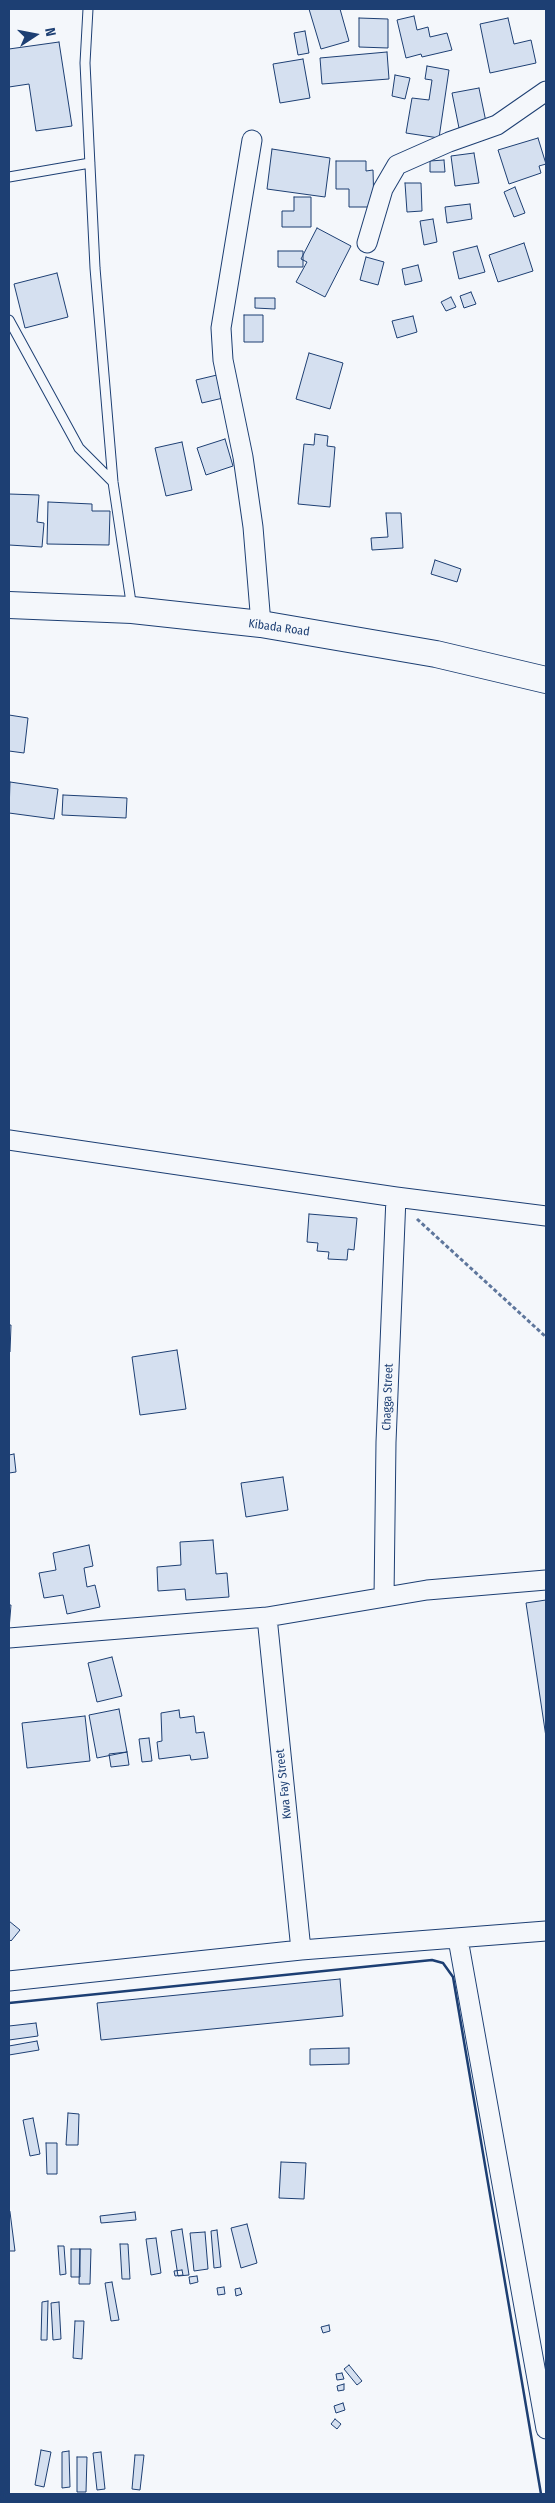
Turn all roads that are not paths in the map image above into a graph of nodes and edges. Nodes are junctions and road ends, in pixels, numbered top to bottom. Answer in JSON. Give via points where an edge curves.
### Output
{"nodes":[{"id":1,"x":88,"y":9,"type":"edge"},
{"id":2,"x":546,"y":91,"type":"edge"},
{"id":3,"x":252,"y":140,"type":"dead end"},
{"id":4,"x":90,"y":163,"type":"junction"},
{"id":5,"x":9,"y":177,"type":"edge"},
{"id":6,"x":367,"y":243,"type":"dead end"},
{"id":7,"x":9,"y":320,"type":"edge"},
{"id":8,"x":113,"y":482,"type":"junction"},
{"id":9,"x":9,"y":605,"type":"edge"},
{"id":10,"x":132,"y":610,"type":"junction"},
{"id":11,"x":261,"y":624,"type":"junction"},
{"id":12,"x":546,"y":680,"type":"edge"},
{"id":13,"x":9,"y":1140,"type":"edge"},
{"id":14,"x":396,"y":1197,"type":"junction"},
{"id":15,"x":546,"y":1216,"type":"edge"},
{"id":16,"x":546,"y":1580,"type":"edge"},
{"id":17,"x":384,"y":1597,"type":"junction"},
{"id":18,"x":267,"y":1617,"type":"junction"},
{"id":19,"x":9,"y":1638,"type":"edge"},
{"id":20,"x":546,"y":1931,"type":"edge"},
{"id":21,"x":458,"y":1939,"type":"junction"},
{"id":22,"x":301,"y":1950,"type":"junction"},
{"id":23,"x":9,"y":1981,"type":"edge"},
{"id":24,"x":546,"y":2429,"type":"edge"}],
"edges":[{"from":1,"to":4,"type":"lane","via":[[85,63]]},
{"from":2,"to":6,"type":"street","via":[[497,125],[397,165],[383,189]]},
{"from":3,"to":11,"type":"street","via":[[221,328],[253,527]]},
{"from":4,"to":5,"type":"lane"},
{"from":4,"to":8,"type":"lane","via":[[95,268]]},
{"from":7,"to":8,"type":"lane","via":[[79,448]]},
{"from":8,"to":10,"type":"lane"},
{"from":9,"to":10,"type":"main road","name":"Kibada Road"},
{"from":10,"to":11,"type":"main road","name":"Kibada Road"},
{"from":11,"to":12,"type":"main road","name":"Kibada Road","via":[[436,654]]},
{"from":13,"to":14,"type":"street"},
{"from":14,"to":15,"type":"street"},
{"from":14,"to":17,"type":"street","name":"Chagga Street","via":[[386,1442]]},
{"from":16,"to":17,"type":"street"},
{"from":17,"to":18,"type":"street"},
{"from":18,"to":19,"type":"street"},
{"from":18,"to":22,"type":"street","name":"Kwa Fay Street"},
{"from":20,"to":21,"type":"street"},
{"from":21,"to":22,"type":"street"},
{"from":21,"to":24,"type":"street"},
{"from":22,"to":23,"type":"street"}]}
